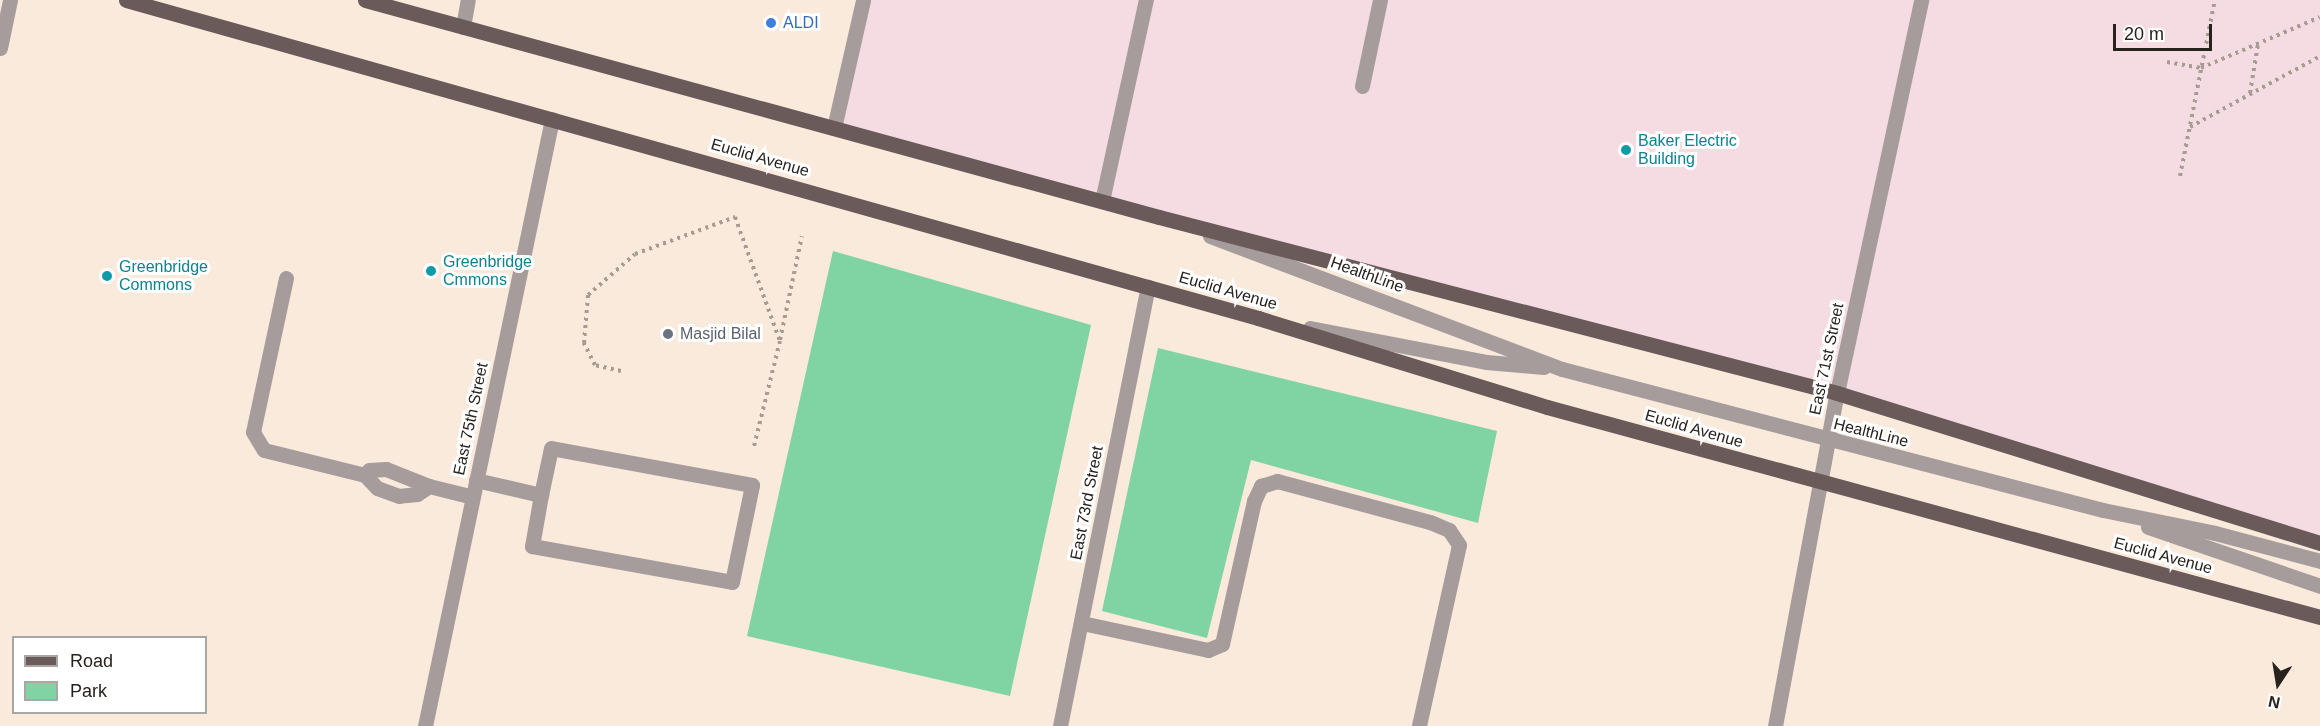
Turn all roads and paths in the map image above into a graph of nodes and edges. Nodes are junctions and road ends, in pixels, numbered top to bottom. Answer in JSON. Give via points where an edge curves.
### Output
{"nodes":[{"id":1,"x":10,"y":0,"type":"edge"},
{"id":2,"x":126,"y":0,"type":"edge"},
{"id":3,"x":365,"y":0,"type":"edge"},
{"id":4,"x":468,"y":0,"type":"edge"},
{"id":5,"x":863,"y":0,"type":"edge"},
{"id":6,"x":1146,"y":0,"type":"edge"},
{"id":7,"x":1380,"y":0,"type":"edge"},
{"id":8,"x":1921,"y":0,"type":"edge"},
{"id":9,"x":2215,"y":0,"type":"edge"},
{"id":10,"x":2320,"y":17,"type":"edge"},
{"id":11,"x":463,"y":27,"type":"junction"},
{"id":12,"x":2258,"y":44,"type":"junction"},
{"id":13,"x":0,"y":48,"type":"edge"},
{"id":14,"x":2320,"y":56,"type":"edge"},
{"id":15,"x":2167,"y":62,"type":"dead end"},
{"id":16,"x":2201,"y":68,"type":"junction"},
{"id":17,"x":1362,"y":86,"type":"dead end"},
{"id":18,"x":2250,"y":94,"type":"junction"},
{"id":19,"x":552,"y":119,"type":"junction"},
{"id":20,"x":2189,"y":127,"type":"junction"},
{"id":21,"x":834,"y":128,"type":"junction"},
{"id":22,"x":2180,"y":176,"type":"dead end"},
{"id":23,"x":1102,"y":201,"type":"junction"},
{"id":24,"x":1159,"y":217,"type":"junction"},
{"id":25,"x":802,"y":236,"type":"dead end"},
{"id":26,"x":286,"y":278,"type":"dead end"},
{"id":27,"x":1148,"y":287,"type":"junction"},
{"id":28,"x":1258,"y":318,"type":"junction"},
{"id":29,"x":780,"y":341,"type":"junction"},
{"id":30,"x":1562,"y":369,"type":"junction"},
{"id":31,"x":621,"y":370,"type":"dead end"},
{"id":32,"x":1837,"y":393,"type":"junction"},
{"id":33,"x":1828,"y":440,"type":"junction"},
{"id":34,"x":753,"y":450,"type":"dead end"},
{"id":35,"x":365,"y":475,"type":"junction"},
{"id":36,"x":476,"y":480,"type":"junction"},
{"id":37,"x":1820,"y":483,"type":"junction"},
{"id":38,"x":429,"y":486,"type":"junction"},
{"id":39,"x":541,"y":495,"type":"junction"},
{"id":40,"x":473,"y":497,"type":"junction"},
{"id":41,"x":2103,"y":510,"type":"junction"},
{"id":42,"x":2320,"y":543,"type":"edge"},
{"id":43,"x":2320,"y":561,"type":"edge"},
{"id":44,"x":2320,"y":586,"type":"edge"},
{"id":45,"x":2320,"y":617,"type":"edge"},
{"id":46,"x":1082,"y":623,"type":"junction"},
{"id":47,"x":425,"y":726,"type":"edge"},
{"id":48,"x":1060,"y":726,"type":"edge"},
{"id":49,"x":1419,"y":726,"type":"edge"},
{"id":50,"x":1775,"y":726,"type":"edge"}],
"edges":[{"from":1,"to":13,"type":"street"},
{"from":2,"to":19,"type":"main road","name":"Euclid Avenue"},
{"from":3,"to":11,"type":"main road"},
{"from":4,"to":11,"type":"street"},
{"from":5,"to":21,"type":"street"},
{"from":6,"to":23,"type":"street"},
{"from":7,"to":17,"type":"street"},
{"from":8,"to":32,"type":"street","name":"East 71st Street"},
{"from":9,"to":16,"type":"path"},
{"from":10,"to":12,"type":"path"},
{"from":11,"to":21,"type":"main road"},
{"from":12,"to":16,"type":"path"},
{"from":12,"to":18,"type":"path"},
{"from":14,"to":18,"type":"path"},
{"from":15,"to":16,"type":"path"},
{"from":16,"to":20,"type":"path"},
{"from":18,"to":20,"type":"path"},
{"from":19,"to":27,"type":"main road","name":"Euclid Avenue"},
{"from":19,"to":36,"type":"street","name":"East 75th Street"},
{"from":20,"to":22,"type":"path"},
{"from":21,"to":23,"type":"main road"},
{"from":23,"to":24,"type":"main road"},
{"from":24,"to":30,"type":"street","name":"HealthLine"},
{"from":24,"to":32,"type":"main road"},
{"from":25,"to":29,"type":"path"},
{"from":26,"to":35,"type":"street","via":[[253,432],[264,450]]},
{"from":27,"to":28,"type":"main road","name":"Euclid Avenue"},
{"from":27,"to":46,"type":"street","name":"East 73rd Street"},
{"from":28,"to":30,"type":"street","name":"HealthLine","via":[[1486,362]]},
{"from":28,"to":37,"type":"main road","name":"Euclid Avenue","via":[[1547,407]]},
{"from":29,"to":31,"type":"path","via":[[735,217],[635,254],[588,295],[584,343],[595,365]]},
{"from":29,"to":34,"type":"path"},
{"from":30,"to":33,"type":"street","name":"HealthLine"},
{"from":32,"to":33,"type":"street","name":"East 71st Street"},
{"from":32,"to":42,"type":"main road"},
{"from":33,"to":37,"type":"street","name":"East 71st Street"},
{"from":33,"to":41,"type":"street","name":"HealthLine"},
{"from":35,"to":38,"type":"street","via":[[369,470],[387,469]]},
{"from":35,"to":38,"type":"street","via":[[377,488],[399,496],[417,494]]},
{"from":36,"to":39,"type":"street"},
{"from":36,"to":40,"type":"street","name":"East 75th Street"},
{"from":37,"to":45,"type":"main road","name":"Euclid Avenue"},
{"from":37,"to":50,"type":"street","name":"East 71st Street"},
{"from":38,"to":40,"type":"street"},
{"from":39,"to":39,"type":"street","via":[[532,546],[732,582],[752,485],[551,448]]},
{"from":40,"to":47,"type":"street","name":"East 75th Street"},
{"from":41,"to":43,"type":"street","name":"HealthLine","via":[[2215,533]]},
{"from":41,"to":44,"type":"street","name":"HealthLine"},
{"from":46,"to":48,"type":"street","name":"East 73rd Street"},
{"from":46,"to":49,"type":"street","via":[[1208,650],[1222,644],[1254,501],[1261,486],[1276,481],[1430,522],[1449,530],[1459,545]]}]}
